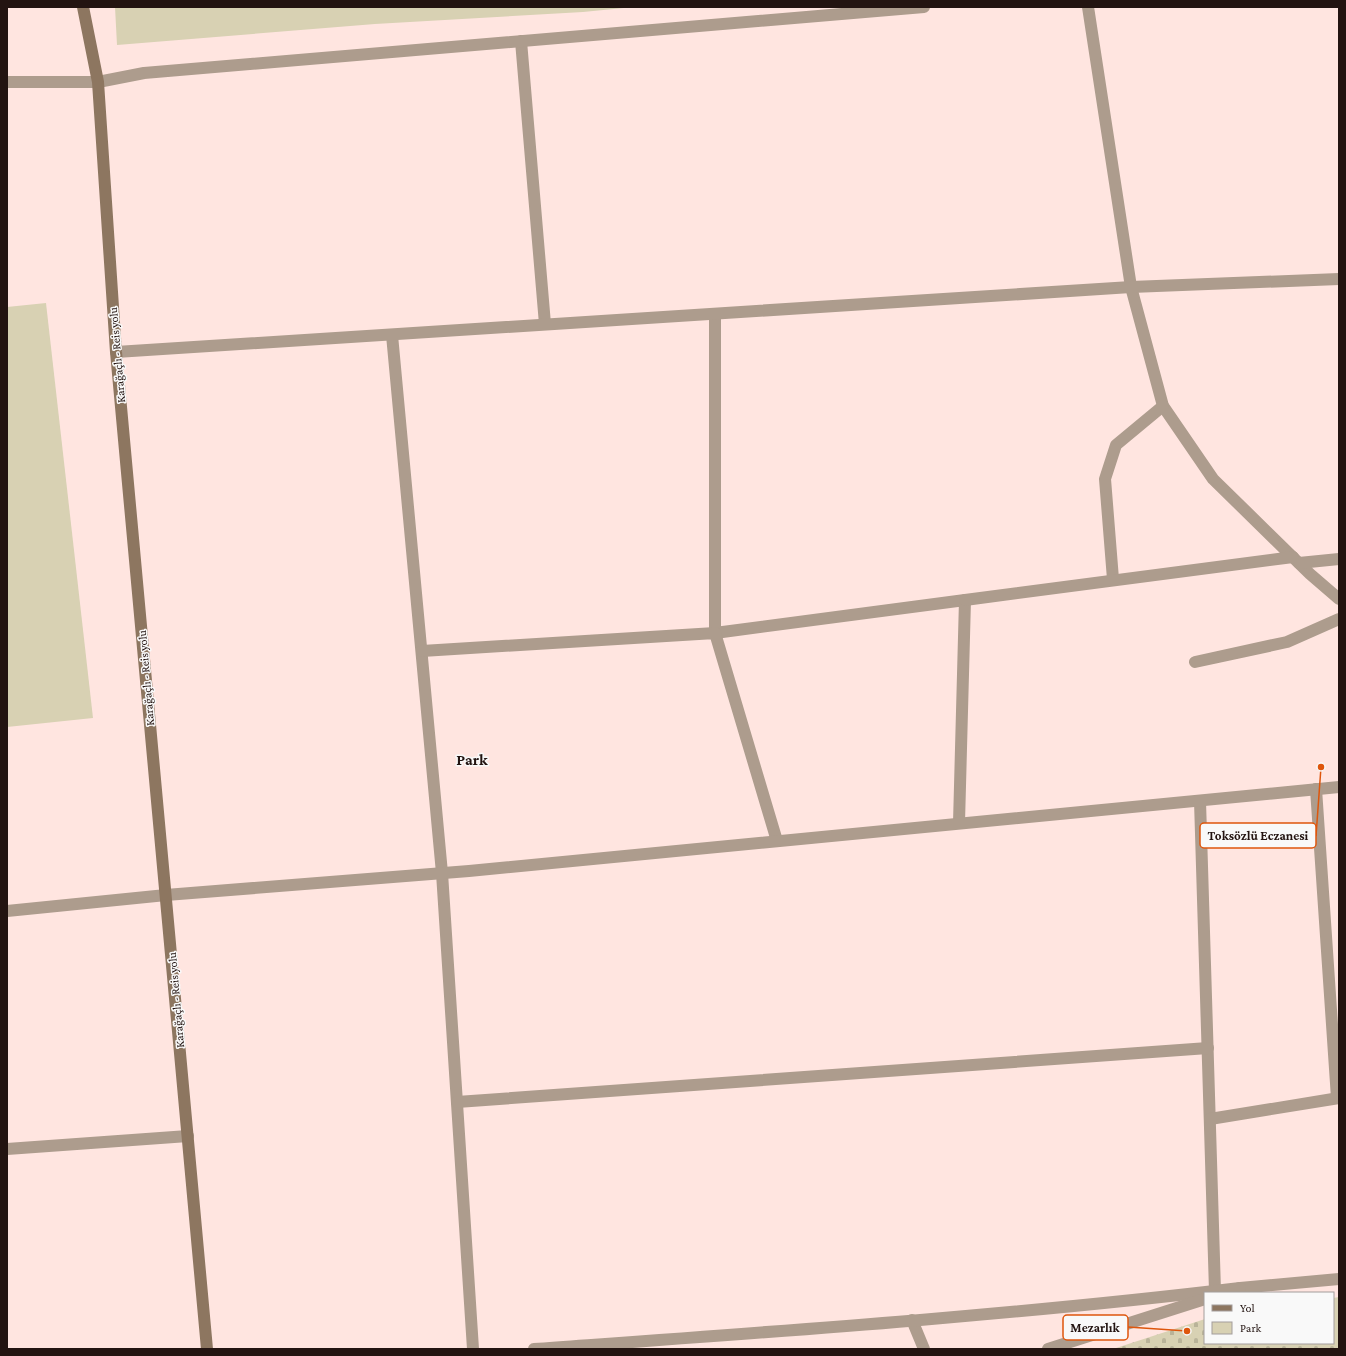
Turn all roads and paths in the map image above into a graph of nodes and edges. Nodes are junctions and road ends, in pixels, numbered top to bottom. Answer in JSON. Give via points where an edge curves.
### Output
{"nodes":[{"id":1,"x":83,"y":7,"type":"edge"},
{"id":2,"x":924,"y":7,"type":"edge"},
{"id":3,"x":1088,"y":7,"type":"edge"},
{"id":4,"x":521,"y":41,"type":"junction"},
{"id":5,"x":7,"y":82,"type":"edge"},
{"id":6,"x":98,"y":82,"type":"junction"},
{"id":7,"x":1339,"y":279,"type":"edge"},
{"id":8,"x":1131,"y":287,"type":"junction"},
{"id":9,"x":715,"y":314,"type":"junction"},
{"id":10,"x":545,"y":324,"type":"junction"},
{"id":11,"x":392,"y":335,"type":"junction"},
{"id":12,"x":116,"y":352,"type":"junction"},
{"id":13,"x":1163,"y":406,"type":"junction"},
{"id":14,"x":1339,"y":559,"type":"edge"},
{"id":15,"x":1296,"y":560,"type":"junction"},
{"id":16,"x":1113,"y":579,"type":"junction"},
{"id":17,"x":1339,"y":599,"type":"edge"},
{"id":18,"x":965,"y":600,"type":"junction"},
{"id":19,"x":1339,"y":618,"type":"edge"},
{"id":20,"x":715,"y":633,"type":"junction"},
{"id":21,"x":422,"y":651,"type":"junction"},
{"id":22,"x":1195,"y":662,"type":"dead end"},
{"id":23,"x":1339,"y":787,"type":"edge"},
{"id":24,"x":1316,"y":789,"type":"junction"},
{"id":25,"x":1200,"y":800,"type":"junction"},
{"id":26,"x":959,"y":824,"type":"junction"},
{"id":27,"x":777,"y":841,"type":"junction"},
{"id":28,"x":442,"y":874,"type":"junction"},
{"id":29,"x":166,"y":895,"type":"junction"},
{"id":30,"x":7,"y":911,"type":"edge"},
{"id":31,"x":1208,"y":1048,"type":"junction"},
{"id":32,"x":1338,"y":1098,"type":"edge"},
{"id":33,"x":457,"y":1102,"type":"junction"},
{"id":34,"x":1210,"y":1119,"type":"junction"},
{"id":35,"x":188,"y":1136,"type":"junction"},
{"id":36,"x":7,"y":1149,"type":"edge"},
{"id":37,"x":1339,"y":1280,"type":"edge"},
{"id":38,"x":1219,"y":1292,"type":"edge"},
{"id":39,"x":1204,"y":1294,"type":"edge"},
{"id":40,"x":1204,"y":1299,"type":"edge"},
{"id":41,"x":912,"y":1320,"type":"junction"},
{"id":42,"x":208,"y":1349,"type":"edge"},
{"id":43,"x":473,"y":1349,"type":"edge"},
{"id":44,"x":534,"y":1349,"type":"edge"},
{"id":45,"x":924,"y":1349,"type":"edge"},
{"id":46,"x":1048,"y":1349,"type":"edge"}],
"edges":[{"from":1,"to":6,"type":"street","name":"Karağaçlı - Reis yolu"},
{"from":2,"to":4,"type":"street"},
{"from":3,"to":8,"type":"street"},
{"from":4,"to":6,"type":"street","via":[[144,73]]},
{"from":4,"to":10,"type":"street"},
{"from":5,"to":6,"type":"street"},
{"from":6,"to":12,"type":"street","name":"Karağaçlı - Reis yolu"},
{"from":7,"to":8,"type":"street"},
{"from":8,"to":9,"type":"street"},
{"from":8,"to":13,"type":"street"},
{"from":9,"to":10,"type":"street"},
{"from":9,"to":20,"type":"street"},
{"from":10,"to":11,"type":"street"},
{"from":11,"to":12,"type":"street"},
{"from":11,"to":21,"type":"street"},
{"from":12,"to":29,"type":"street","name":"Karağaçlı - Reis yolu"},
{"from":13,"to":15,"type":"street","via":[[1212,480]]},
{"from":13,"to":16,"type":"street","via":[[1116,445],[1105,479]]},
{"from":14,"to":15,"type":"street"},
{"from":15,"to":16,"type":"street"},
{"from":15,"to":17,"type":"street"},
{"from":16,"to":18,"type":"street"},
{"from":18,"to":20,"type":"street"},
{"from":18,"to":26,"type":"street"},
{"from":19,"to":22,"type":"street","via":[[1287,642]]},
{"from":20,"to":21,"type":"street"},
{"from":20,"to":27,"type":"street"},
{"from":21,"to":28,"type":"street"},
{"from":23,"to":24,"type":"street"},
{"from":24,"to":25,"type":"street"},
{"from":24,"to":32,"type":"street"},
{"from":25,"to":26,"type":"street"},
{"from":25,"to":31,"type":"street"},
{"from":26,"to":27,"type":"street"},
{"from":27,"to":28,"type":"street"},
{"from":28,"to":29,"type":"street"},
{"from":28,"to":33,"type":"street"},
{"from":29,"to":30,"type":"street"},
{"from":29,"to":35,"type":"street","name":"Karağaçlı - Reis yolu"},
{"from":31,"to":33,"type":"street"},
{"from":31,"to":34,"type":"street"},
{"from":32,"to":34,"type":"street"},
{"from":33,"to":43,"type":"street"},
{"from":34,"to":38,"type":"street"},
{"from":35,"to":36,"type":"street"},
{"from":35,"to":42,"type":"street","name":"Karağaçlı - Reis yolu"},
{"from":37,"to":38,"type":"street"},
{"from":39,"to":41,"type":"street"},
{"from":40,"to":46,"type":"street"},
{"from":41,"to":44,"type":"street"},
{"from":41,"to":45,"type":"street"}]}
